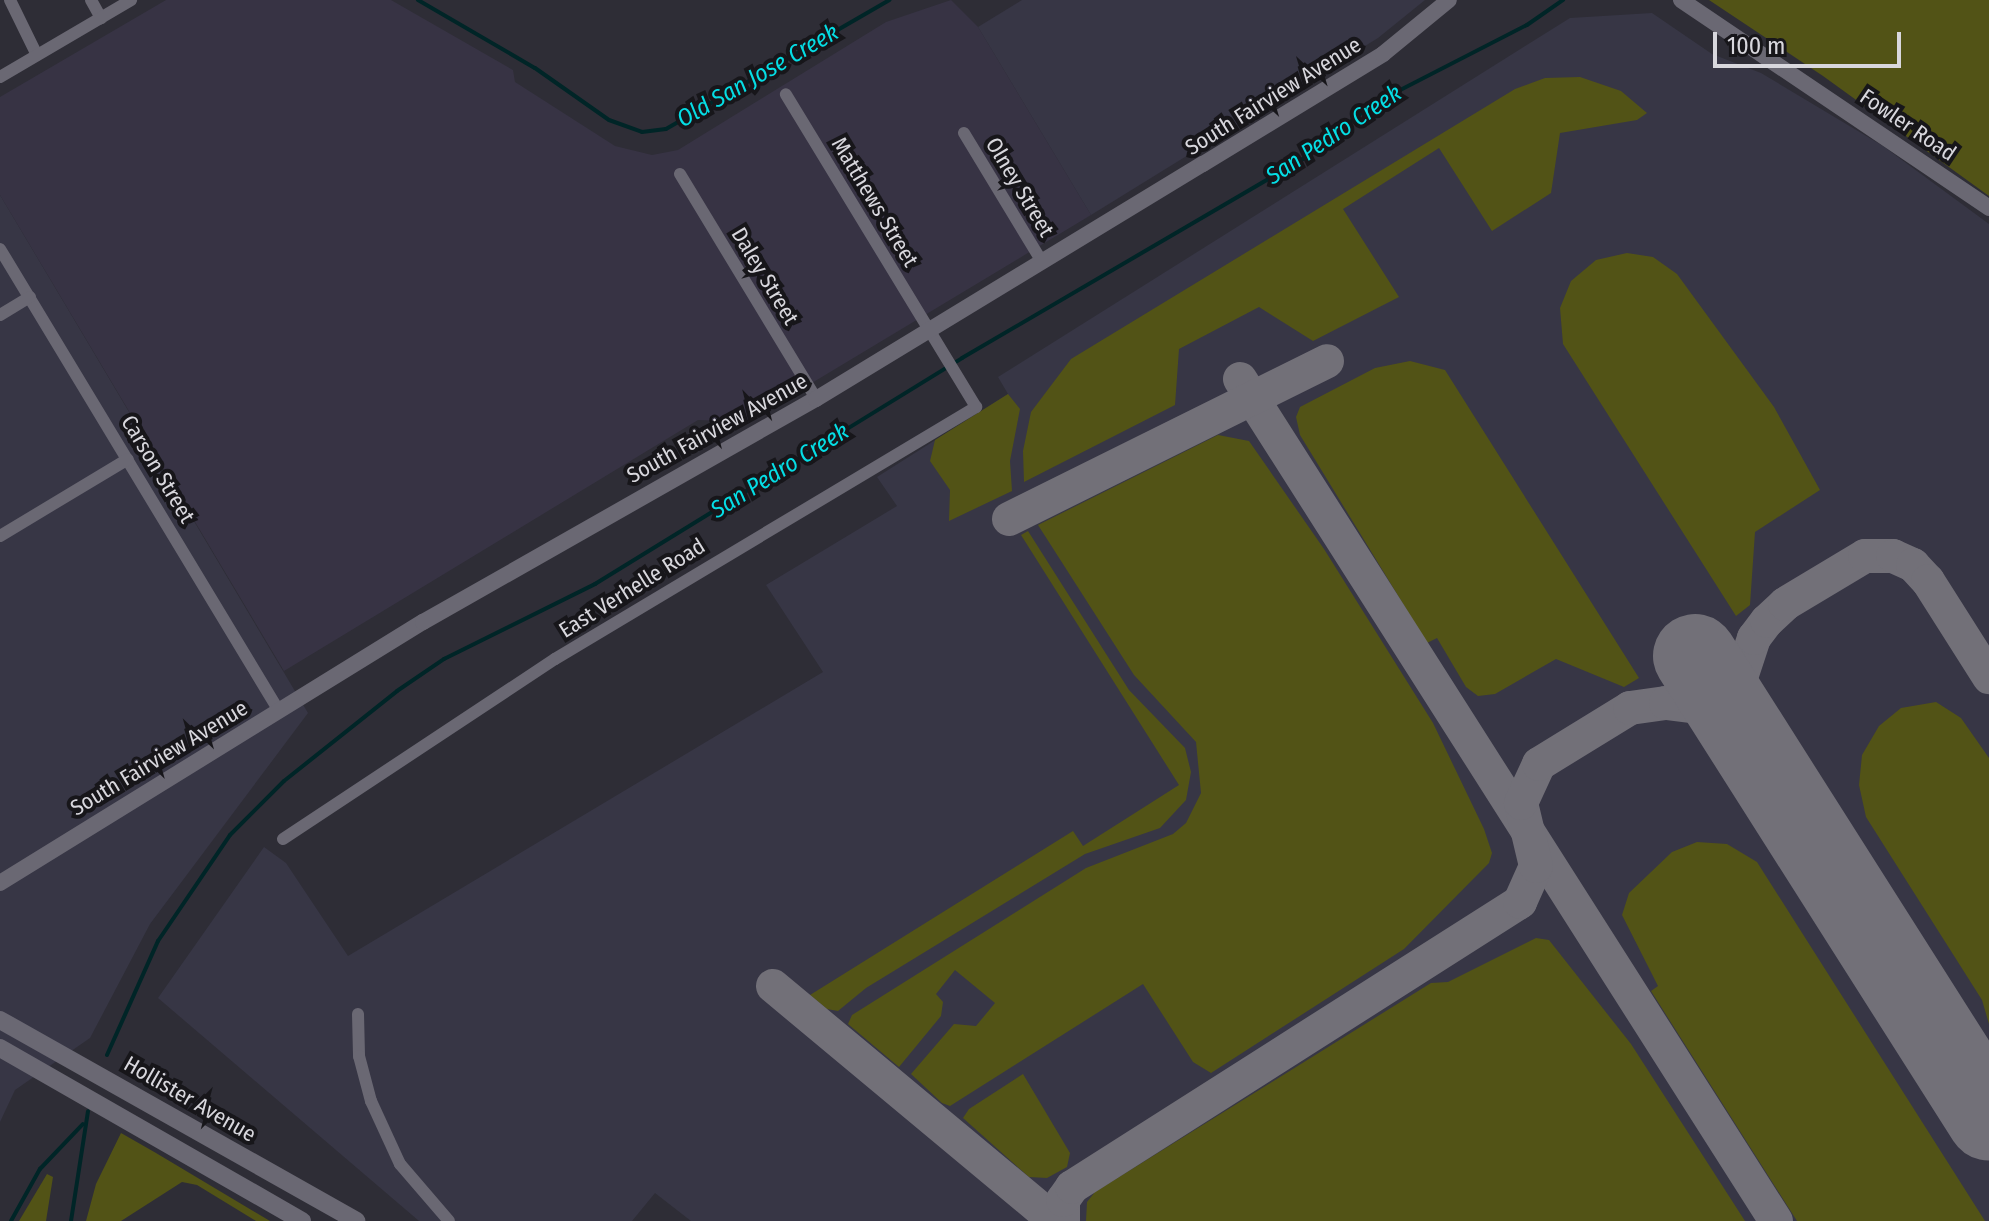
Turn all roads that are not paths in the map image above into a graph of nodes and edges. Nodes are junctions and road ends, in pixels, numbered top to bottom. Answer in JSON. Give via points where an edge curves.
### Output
{"nodes":[{"id":1,"x":10,"y":0,"type":"edge"},
{"id":2,"x":91,"y":0,"type":"edge"},
{"id":3,"x":131,"y":0,"type":"edge"},
{"id":4,"x":1449,"y":0,"type":"edge"},
{"id":5,"x":1681,"y":0,"type":"edge"},
{"id":6,"x":101,"y":18,"type":"junction"},
{"id":7,"x":37,"y":55,"type":"junction"},
{"id":8,"x":0,"y":77,"type":"edge"},
{"id":9,"x":786,"y":94,"type":"dead end"},
{"id":10,"x":964,"y":133,"type":"dead end"},
{"id":11,"x":680,"y":174,"type":"dead end"},
{"id":12,"x":1989,"y":208,"type":"edge"},
{"id":13,"x":0,"y":249,"type":"edge"},
{"id":14,"x":1042,"y":262,"type":"junction"},
{"id":15,"x":30,"y":297,"type":"junction"},
{"id":16,"x":0,"y":315,"type":"edge"},
{"id":17,"x":930,"y":330,"type":"junction"},
{"id":18,"x":816,"y":399,"type":"junction"},
{"id":19,"x":128,"y":459,"type":"junction"},
{"id":20,"x":0,"y":536,"type":"edge"},
{"id":21,"x":279,"y":711,"type":"junction"},
{"id":22,"x":283,"y":839,"type":"dead end"},
{"id":23,"x":0,"y":883,"type":"edge"},
{"id":24,"x":358,"y":1014,"type":"dead end"},
{"id":25,"x":0,"y":1020,"type":"edge"},
{"id":26,"x":0,"y":1048,"type":"edge"},
{"id":27,"x":302,"y":1221,"type":"edge"},
{"id":28,"x":356,"y":1221,"type":"edge"},
{"id":29,"x":449,"y":1221,"type":"edge"}],
"edges":[{"from":1,"to":7,"type":"street"},
{"from":2,"to":6,"type":"street"},
{"from":3,"to":6,"type":"street"},
{"from":4,"to":14,"type":"street","name":"South Fairview Avenue","via":[[1375,59]]},
{"from":5,"to":12,"type":"street","name":"Fowler Road"},
{"from":6,"to":7,"type":"street"},
{"from":7,"to":8,"type":"street"},
{"from":9,"to":17,"type":"street","name":"Matthews Street"},
{"from":10,"to":14,"type":"street","name":"Olney Street"},
{"from":11,"to":18,"type":"street","name":"Daley Street"},
{"from":13,"to":15,"type":"street","name":"Carson Street"},
{"from":14,"to":17,"type":"street","name":"South Fairview Avenue"},
{"from":15,"to":16,"type":"street"},
{"from":15,"to":19,"type":"street","name":"Carson Street"},
{"from":17,"to":18,"type":"street","name":"South Fairview Avenue"},
{"from":17,"to":22,"type":"street","name":"East Verhelle Road","via":[[976,407],[618,620]]},
{"from":18,"to":21,"type":"street","name":"South Fairview Avenue","via":[[543,551]]},
{"from":19,"to":20,"type":"street"},
{"from":19,"to":21,"type":"street","name":"Carson Street"},
{"from":21,"to":23,"type":"street","name":"South Fairview Avenue"},
{"from":24,"to":29,"type":"street","via":[[359,1056],[371,1101],[400,1164]]},
{"from":25,"to":28,"type":"main road","name":"Hollister Avenue"},
{"from":26,"to":27,"type":"main road"}]}
